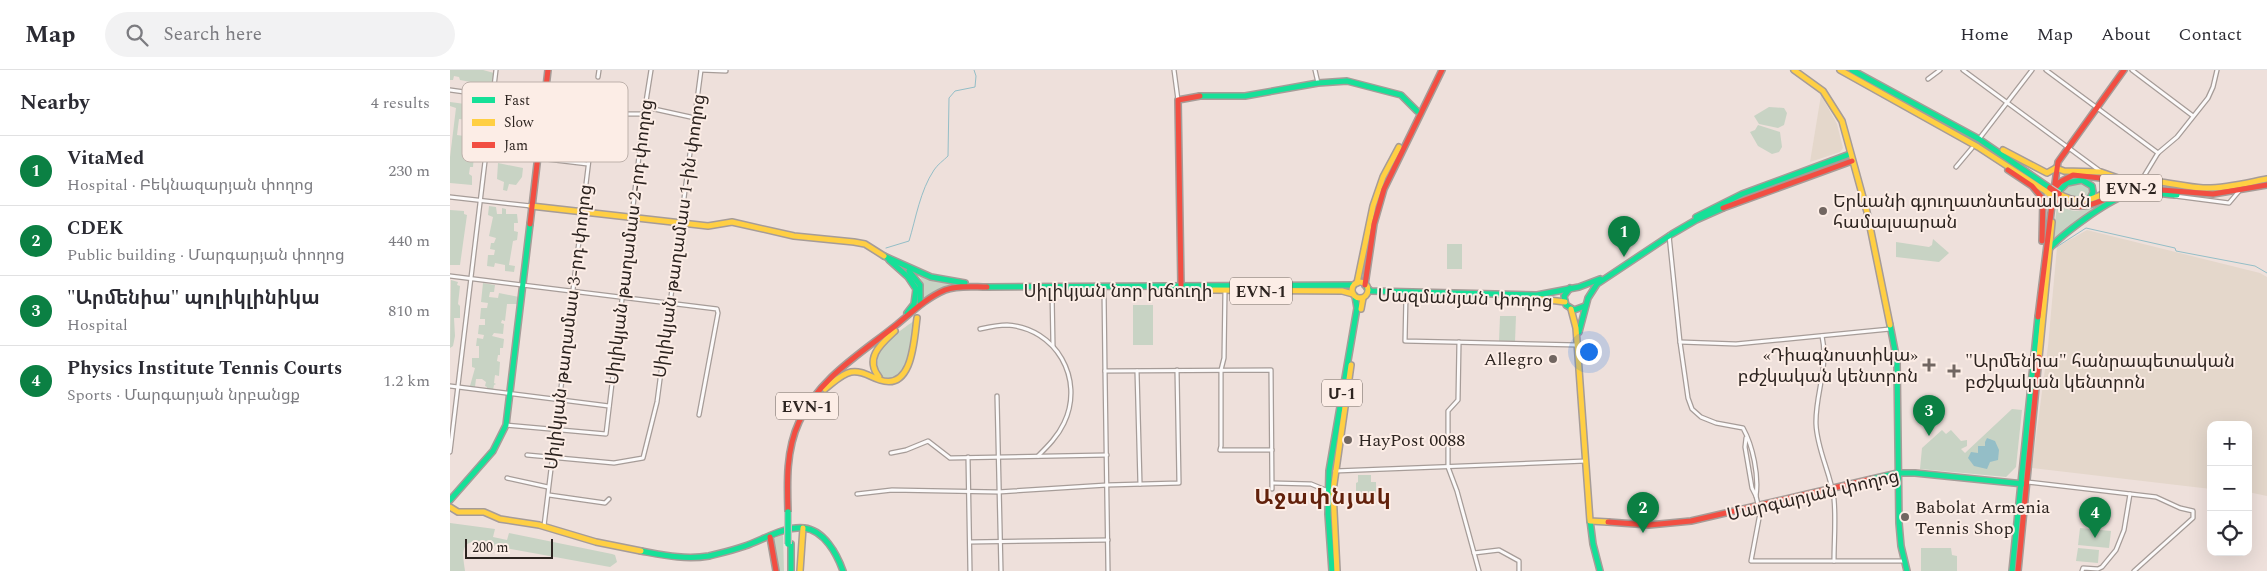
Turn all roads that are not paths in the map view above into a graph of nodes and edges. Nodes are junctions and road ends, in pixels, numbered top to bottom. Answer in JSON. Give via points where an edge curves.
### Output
{"nodes":[{"id":1,"x":599,"y":70,"type":"edge"},
{"id":2,"x":651,"y":70,"type":"edge"},
{"id":3,"x":701,"y":70,"type":"edge"},
{"id":4,"x":726,"y":70,"type":"edge"},
{"id":5,"x":1174,"y":70,"type":"edge"},
{"id":6,"x":1315,"y":70,"type":"edge"},
{"id":7,"x":1438,"y":70,"type":"edge"},
{"id":8,"x":1442,"y":70,"type":"edge"},
{"id":9,"x":1794,"y":70,"type":"edge"},
{"id":10,"x":1840,"y":70,"type":"edge"},
{"id":11,"x":1852,"y":70,"type":"edge"},
{"id":12,"x":1940,"y":70,"type":"edge"},
{"id":13,"x":1963,"y":70,"type":"edge"},
{"id":14,"x":2032,"y":70,"type":"edge"},
{"id":15,"x":2046,"y":70,"type":"edge"},
{"id":16,"x":2124,"y":70,"type":"edge"},
{"id":17,"x":2132,"y":70,"type":"edge"},
{"id":18,"x":2218,"y":70,"type":"edge"},
{"id":19,"x":598,"y":77,"type":"dead end"},
{"id":20,"x":1928,"y":79,"type":"dead end"},
{"id":21,"x":1318,"y":83,"type":"junction"},
{"id":22,"x":1178,"y":100,"type":"junction"},
{"id":23,"x":1903,"y":101,"type":"junction"},
{"id":24,"x":2006,"y":103,"type":"junction"},
{"id":25,"x":645,"y":107,"type":"junction"},
{"id":26,"x":2096,"y":108,"type":"junction"},
{"id":27,"x":1417,"y":111,"type":"junction"},
{"id":28,"x":628,"y":114,"type":"edge"},
{"id":29,"x":644,"y":114,"type":"junction"},
{"id":30,"x":2193,"y":116,"type":"junction"},
{"id":31,"x":695,"y":118,"type":"junction"},
{"id":32,"x":1943,"y":128,"type":"junction"},
{"id":33,"x":1981,"y":140,"type":"junction"},
{"id":34,"x":1972,"y":148,"type":"junction"},
{"id":35,"x":2066,"y":148,"type":"junction"},
{"id":36,"x":2158,"y":153,"type":"junction"},
{"id":37,"x":1851,"y":158,"type":"junction"},
{"id":38,"x":486,"y":162,"type":"edge"},
{"id":39,"x":538,"y":162,"type":"edge"},
{"id":40,"x":571,"y":162,"type":"edge"},
{"id":41,"x":588,"y":164,"type":"joint"},
{"id":42,"x":1956,"y":167,"type":"dead end"},
{"id":43,"x":2056,"y":168,"type":"junction"},
{"id":44,"x":2103,"y":173,"type":"junction"},
{"id":45,"x":2122,"y":179,"type":"junction"},
{"id":46,"x":2267,"y":179,"type":"edge"},
{"id":47,"x":2139,"y":182,"type":"junction"},
{"id":48,"x":2256,"y":184,"type":"junction"},
{"id":49,"x":2267,"y":185,"type":"edge"},
{"id":50,"x":2051,"y":190,"type":"junction"},
{"id":51,"x":2240,"y":190,"type":"junction"},
{"id":52,"x":2162,"y":194,"type":"junction"},
{"id":53,"x":2213,"y":194,"type":"junction"},
{"id":54,"x":450,"y":197,"type":"edge"},
{"id":55,"x":2056,"y":197,"type":"junction"},
{"id":56,"x":481,"y":200,"type":"junction"},
{"id":57,"x":2089,"y":201,"type":"junction"},
{"id":58,"x":532,"y":206,"type":"junction"},
{"id":59,"x":582,"y":212,"type":"junction"},
{"id":60,"x":631,"y":218,"type":"junction"},
{"id":61,"x":681,"y":224,"type":"junction"},
{"id":62,"x":1669,"y":235,"type":"junction"},
{"id":63,"x":2046,"y":251,"type":"junction"},
{"id":64,"x":884,"y":256,"type":"junction"},
{"id":65,"x":450,"y":276,"type":"edge"},
{"id":66,"x":472,"y":279,"type":"junction"},
{"id":67,"x":1355,"y":284,"type":"junction"},
{"id":68,"x":522,"y":285,"type":"junction"},
{"id":69,"x":1181,"y":286,"type":"junction"},
{"id":70,"x":1366,"y":286,"type":"junction"},
{"id":71,"x":1014,"y":287,"type":"junction"},
{"id":72,"x":1579,"y":287,"type":"junction"},
{"id":73,"x":1570,"y":288,"type":"junction"},
{"id":74,"x":1024,"y":289,"type":"junction"},
{"id":75,"x":1225,"y":290,"type":"junction"},
{"id":76,"x":1052,"y":291,"type":"junction"},
{"id":77,"x":1104,"y":291,"type":"junction"},
{"id":78,"x":573,"y":292,"type":"junction"},
{"id":79,"x":1354,"y":295,"type":"junction"},
{"id":80,"x":1406,"y":295,"type":"junction"},
{"id":81,"x":1364,"y":296,"type":"junction"},
{"id":82,"x":623,"y":297,"type":"junction"},
{"id":83,"x":1588,"y":298,"type":"junction"},
{"id":84,"x":670,"y":302,"type":"junction"},
{"id":85,"x":920,"y":302,"type":"dead end"},
{"id":86,"x":1565,"y":302,"type":"junction"},
{"id":87,"x":1585,"y":306,"type":"junction"},
{"id":88,"x":1570,"y":309,"type":"junction"},
{"id":89,"x":917,"y":318,"type":"dead end"},
{"id":90,"x":980,"y":329,"type":"dead end"},
{"id":91,"x":1891,"y":329,"type":"junction"},
{"id":92,"x":895,"y":331,"type":"junction"},
{"id":93,"x":886,"y":333,"type":"junction"},
{"id":94,"x":1822,"y":336,"type":"junction"},
{"id":95,"x":1459,"y":342,"type":"junction"},
{"id":96,"x":1680,"y":342,"type":"junction"},
{"id":97,"x":1577,"y":344,"type":"junction"},
{"id":98,"x":1054,"y":346,"type":"junction"},
{"id":99,"x":1177,"y":370,"type":"junction"},
{"id":100,"x":1221,"y":370,"type":"junction"},
{"id":101,"x":1105,"y":371,"type":"junction"},
{"id":102,"x":1137,"y":371,"type":"junction"},
{"id":103,"x":889,"y":382,"type":"junction"},
{"id":104,"x":450,"y":386,"type":"edge"},
{"id":105,"x":459,"y":387,"type":"junction"},
{"id":106,"x":825,"y":388,"type":"junction"},
{"id":107,"x":509,"y":394,"type":"junction"},
{"id":108,"x":997,"y":396,"type":"dead end"},
{"id":109,"x":560,"y":400,"type":"junction"},
{"id":110,"x":609,"y":406,"type":"junction"},
{"id":111,"x":699,"y":415,"type":"dead end"},
{"id":112,"x":506,"y":425,"type":"junction"},
{"id":113,"x":556,"y":429,"type":"junction"},
{"id":114,"x":1746,"y":437,"type":"junction"},
{"id":115,"x":1272,"y":450,"type":"junction"},
{"id":116,"x":450,"y":452,"type":"edge"},
{"id":117,"x":891,"y":453,"type":"dead end"},
{"id":118,"x":527,"y":455,"type":"dead end"},
{"id":119,"x":1107,"y":455,"type":"junction"},
{"id":120,"x":1038,"y":456,"type":"junction"},
{"id":121,"x":968,"y":457,"type":"junction"},
{"id":122,"x":997,"y":457,"type":"junction"},
{"id":123,"x":552,"y":458,"type":"junction"},
{"id":124,"x":1753,"y":459,"type":"junction"},
{"id":125,"x":1747,"y":460,"type":"junction"},
{"id":126,"x":1586,"y":461,"type":"junction"},
{"id":127,"x":1448,"y":467,"type":"junction"},
{"id":128,"x":1335,"y":471,"type":"junction"},
{"id":129,"x":1898,"y":473,"type":"junction"},
{"id":130,"x":507,"y":478,"type":"dead end"},
{"id":131,"x":1272,"y":483,"type":"junction"},
{"id":132,"x":2023,"y":483,"type":"junction"},
{"id":133,"x":1140,"y":484,"type":"junction"},
{"id":134,"x":1107,"y":485,"type":"junction"},
{"id":135,"x":548,"y":487,"type":"junction"},
{"id":136,"x":1758,"y":487,"type":"junction"},
{"id":137,"x":1752,"y":488,"type":"junction"},
{"id":138,"x":1831,"y":489,"type":"junction"},
{"id":139,"x":1272,"y":490,"type":"dead end"},
{"id":140,"x":1328,"y":491,"type":"junction"},
{"id":141,"x":968,"y":492,"type":"junction"},
{"id":142,"x":998,"y":492,"type":"junction"},
{"id":143,"x":857,"y":494,"type":"dead end"},
{"id":144,"x":2130,"y":494,"type":"junction"},
{"id":145,"x":548,"y":495,"type":"junction"},
{"id":146,"x":1756,"y":496,"type":"junction"},
{"id":147,"x":450,"y":500,"type":"edge"},
{"id":148,"x":609,"y":500,"type":"dead end"},
{"id":149,"x":1758,"y":506,"type":"junction"},
{"id":150,"x":450,"y":507,"type":"edge"},
{"id":151,"x":789,"y":509,"type":"junction"},
{"id":152,"x":1590,"y":521,"type":"junction"},
{"id":153,"x":544,"y":526,"type":"junction"},
{"id":154,"x":803,"y":528,"type":"junction"},
{"id":155,"x":770,"y":537,"type":"junction"},
{"id":156,"x":1108,"y":540,"type":"junction"},
{"id":157,"x":970,"y":542,"type":"junction"},
{"id":158,"x":1000,"y":542,"type":"junction"},
{"id":159,"x":1474,"y":553,"type":"junction"},
{"id":160,"x":1834,"y":561,"type":"junction"},
{"id":161,"x":1904,"y":561,"type":"junction"},
{"id":162,"x":776,"y":571,"type":"edge"},
{"id":163,"x":790,"y":571,"type":"edge"},
{"id":164,"x":800,"y":571,"type":"edge"},
{"id":165,"x":843,"y":571,"type":"edge"},
{"id":166,"x":970,"y":571,"type":"edge"},
{"id":167,"x":1001,"y":571,"type":"edge"},
{"id":168,"x":1108,"y":571,"type":"edge"},
{"id":169,"x":1332,"y":571,"type":"edge"},
{"id":170,"x":1337,"y":571,"type":"edge"},
{"id":171,"x":1479,"y":571,"type":"edge"},
{"id":172,"x":1519,"y":571,"type":"edge"},
{"id":173,"x":1600,"y":571,"type":"edge"},
{"id":174,"x":1907,"y":571,"type":"edge"},
{"id":175,"x":2012,"y":571,"type":"edge"},
{"id":176,"x":2018,"y":571,"type":"edge"},
{"id":177,"x":2082,"y":571,"type":"edge"},
{"id":178,"x":2134,"y":571,"type":"edge"}],
"edges":[{"from":1,"to":19,"type":"street"},
{"from":2,"to":25,"type":"street","name":"Սիլիկյան թաղամաս 2-րդ փողոց"},
{"from":3,"to":4,"type":"street"},
{"from":3,"to":31,"type":"street","name":"Սիլիկյան թաղամաս 1-ին փողոց"},
{"from":5,"to":22,"type":"street"},
{"from":6,"to":21,"type":"street"},
{"from":7,"to":27,"type":"main road"},
{"from":8,"to":70,"type":"main road","via":[[1384,189],[1374,224]]},
{"from":9,"to":37,"type":"main road","via":[[1820,86],[1831,99],[1842,121]]},
{"from":10,"to":23,"type":"main road","number":"EVN-2"},
{"from":11,"to":23,"type":"main road","number":"EVN-2"},
{"from":12,"to":20,"type":"street"},
{"from":13,"to":24,"type":"street"},
{"from":14,"to":24,"type":"street"},
{"from":15,"to":26,"type":"street"},
{"from":16,"to":26,"type":"main road"},
{"from":17,"to":30,"type":"street"},
{"from":18,"to":30,"type":"street","via":[[2208,98]]},
{"from":21,"to":22,"type":"main road","via":[[1245,96],[1199,96]]},
{"from":21,"to":27,"type":"main road","via":[[1347,81],[1401,95]]},
{"from":22,"to":69,"type":"main road"},
{"from":23,"to":32,"type":"main road","number":"EVN-2"},
{"from":23,"to":33,"type":"main road","number":"EVN-2"},
{"from":24,"to":33,"type":"street"},
{"from":24,"to":35,"type":"street"},
{"from":25,"to":29,"type":"street","name":"Սիլիկյան թաղամաս 2-րդ փողոց"},
{"from":25,"to":31,"type":"street"},
{"from":26,"to":35,"type":"main road"},
{"from":26,"to":36,"type":"street"},
{"from":27,"to":67,"type":"main road","via":[[1380,184],[1360,276]]},
{"from":28,"to":29,"type":"street"},
{"from":29,"to":60,"type":"street","name":"Սիլիկյան թաղամաս 2-րդ փողոց"},
{"from":30,"to":36,"type":"street"},
{"from":31,"to":61,"type":"street","name":"Սիլիկյան թաղամաս 1-ին փողոց"},
{"from":32,"to":34,"type":"main road"},
{"from":32,"to":50,"type":"main road","number":"EVN-2"},
{"from":33,"to":43,"type":"main road","via":[[2047,173]]},
{"from":33,"to":50,"type":"main road","number":"EVN-2"},
{"from":34,"to":42,"type":"street"},
{"from":34,"to":63,"type":"main road","via":[[2041,195]]},
{"from":35,"to":43,"type":"main road"},
{"from":35,"to":44,"type":"street"},
{"from":36,"to":47,"type":"street"},
{"from":37,"to":62,"type":"main road","via":[[1742,200]]},
{"from":37,"to":91,"type":"main road","via":[[1867,212]]},
{"from":38,"to":56,"type":"street"},
{"from":39,"to":58,"type":"main road"},
{"from":40,"to":41,"type":"street"},
{"from":41,"to":59,"type":"street","name":"Սիլիկյան թաղամաս 3-րդ փողոց"},
{"from":43,"to":44,"type":"main road"},
{"from":43,"to":50,"type":"main road"},
{"from":44,"to":45,"type":"main road"},
{"from":45,"to":47,"type":"main road"},
{"from":45,"to":50,"type":"main road","via":[[2073,176],[2065,178]]},
{"from":46,"to":48,"type":"main road","number":"EVN-2"},
{"from":47,"to":48,"type":"main road","number":"EVN-2","via":[[2210,188]]},
{"from":47,"to":57,"type":"main road","number":"EVN-2","via":[[2116,186]]},
{"from":48,"to":49,"type":"main road","number":"EVN-2"},
{"from":48,"to":51,"type":"main road","number":"EVN-2"},
{"from":50,"to":55,"type":"main road","number":"EVN-2","bridge":true},
{"from":50,"to":63,"type":"main road"},
{"from":51,"to":52,"type":"street","via":[[2228,203]]},
{"from":51,"to":53,"type":"main road","number":"EVN-2"},
{"from":52,"to":53,"type":"main road"},
{"from":52,"to":63,"type":"main road","via":[[2136,193],[2120,198],[2057,240]]},
{"from":53,"to":55,"type":"main road","number":"EVN-2","via":[[2135,188],[2122,190],[2081,209],[2069,208]]},
{"from":54,"to":56,"type":"street"},
{"from":55,"to":57,"type":"main road","number":"EVN-2","via":[[2075,203]]},
{"from":55,"to":57,"type":"main road","via":[[2057,191],[2068,182],[2083,180],[2093,186],[2094,192]]},
{"from":55,"to":63,"type":"main road"},
{"from":56,"to":58,"type":"street"},
{"from":56,"to":66,"type":"street"},
{"from":58,"to":59,"type":"main road"},
{"from":58,"to":68,"type":"main road"},
{"from":59,"to":60,"type":"main road"},
{"from":59,"to":78,"type":"street","name":"Սիլիկյան թաղամաս 3-րդ փողոց"},
{"from":60,"to":61,"type":"main road"},
{"from":60,"to":82,"type":"street","name":"Սիլիկյան թաղամաս 2-րդ փողոց"},
{"from":61,"to":64,"type":"main road","via":[[708,226],[732,222],[794,236],[865,244]]},
{"from":61,"to":84,"type":"street","name":"Սիլիկյան թաղամաս 1-ին փողոց"},
{"from":62,"to":72,"type":"main road","via":[[1598,280]]},
{"from":62,"to":83,"type":"main road","via":[[1601,280]]},
{"from":62,"to":96,"type":"street"},
{"from":63,"to":132,"type":"main road"},
{"from":64,"to":71,"type":"main road","via":[[941,280]]},
{"from":64,"to":85,"type":"main road","via":[[916,276],[921,288]]},
{"from":64,"to":93,"type":"main road","via":[[910,276],[917,292],[911,309]]},
{"from":65,"to":66,"type":"street"},
{"from":66,"to":68,"type":"street"},
{"from":66,"to":105,"type":"street"},
{"from":67,"to":69,"type":"main road","name":"Սիլիկյան նոր խճուղի","number":"EVN-1"},
{"from":67,"to":70,"type":"main road","name":"Սիլիկյան նոր խճուղի"},
{"from":67,"to":79,"type":"main road"},
{"from":68,"to":78,"type":"street"},
{"from":68,"to":107,"type":"main road"},
{"from":69,"to":74,"type":"main road","name":"Սիլիկյան նոր խճուղի","number":"EVN-1"},
{"from":70,"to":73,"type":"main road","name":"Մազմանյան փողոց","via":[[1371,291],[1530,295]]},
{"from":70,"to":81,"type":"main road"},
{"from":71,"to":74,"type":"main road","name":"Սիլիկյան նոր խճուղի","number":"EVN-1"},
{"from":71,"to":93,"type":"main road","number":"EVN-1","via":[[945,290]]},
{"from":72,"to":73,"type":"main road"},
{"from":72,"to":83,"type":"main road"},
{"from":73,"to":86,"type":"main road","via":[[1565,293]]},
{"from":74,"to":76,"type":"main road","name":"Սիլիկյան նոր խճուղի","number":"EVN-1"},
{"from":74,"to":92,"type":"main road","name":"Սիլիկյան նոր խճուղի","number":"EVN-1","via":[[950,292]]},
{"from":75,"to":77,"type":"main road","name":"Սիլիկյան նոր խճուղի","number":"EVN-1"},
{"from":75,"to":79,"type":"main road","name":"Սիլիկյան նոր խճուղի","number":"EVN-1","via":[[1340,291]]},
{"from":75,"to":100,"type":"street"},
{"from":76,"to":77,"type":"main road","name":"Սիլիկյան նոր խճուղի","number":"EVN-1"},
{"from":76,"to":98,"type":"street"},
{"from":77,"to":101,"type":"street"},
{"from":78,"to":82,"type":"street"},
{"from":78,"to":109,"type":"street","name":"Սիլիկյան թաղամաս 3-րդ փողոց"},
{"from":79,"to":81,"type":"main road","name":"Սիլիկյան նոր խճուղի"},
{"from":79,"to":140,"type":"main road","number":"Մ-1","via":[[1357,308]]},
{"from":80,"to":81,"type":"main road","name":"Մազմանյան փողոց"},
{"from":80,"to":86,"type":"main road","name":"Մազմանյան փողոց","via":[[1545,298]]},
{"from":80,"to":95,"type":"street","via":[[1405,341]]},
{"from":81,"to":128,"type":"main road","number":"Մ-1"},
{"from":82,"to":84,"type":"street"},
{"from":82,"to":110,"type":"street","name":"Սիլիկյան թաղամաս 2-րդ փողոց"},
{"from":83,"to":87,"type":"main road"},
{"from":84,"to":111,"type":"street","via":[[717,309]]},
{"from":84,"to":123,"type":"street","name":"Սիլիկյան թաղամաս 1-ին փողոց","via":[[657,402],[643,458],[614,463]]},
{"from":86,"to":88,"type":"main road"},
{"from":87,"to":88,"type":"main road","via":[[1578,310]]},
{"from":87,"to":126,"type":"main road","via":[[1579,334]]},
{"from":88,"to":97,"type":"main road"},
{"from":89,"to":103,"type":"main road","via":[[907,372]]},
{"from":90,"to":98,"type":"street","via":[[1012,326],[1034,333]]},
{"from":91,"to":94,"type":"street"},
{"from":91,"to":129,"type":"main road","via":[[1898,376]]},
{"from":92,"to":103,"type":"main road","via":[[872,358],[874,372]]},
{"from":92,"to":106,"type":"main road","number":"EVN-1"},
{"from":93,"to":151,"type":"main road","number":"EVN-1","via":[[830,378],[804,411],[789,454]]},
{"from":94,"to":96,"type":"street","via":[[1736,344]]},
{"from":94,"to":138,"type":"street","via":[[1824,365],[1816,429]]},
{"from":95,"to":97,"type":"street"},
{"from":95,"to":127,"type":"street","via":[[1458,400],[1448,410]]},
{"from":96,"to":114,"type":"street","via":[[1685,389],[1692,409],[1708,421],[1743,428]]},
{"from":97,"to":126,"type":"main road"},
{"from":98,"to":120,"type":"street","via":[[1068,371],[1068,414],[1062,428]]},
{"from":99,"to":100,"type":"street"},
{"from":99,"to":102,"type":"street"},
{"from":99,"to":133,"type":"street","via":[[1179,483]]},
{"from":100,"to":115,"type":"street","via":[[1271,370]]},
{"from":100,"to":115,"type":"street","via":[[1220,450]]},
{"from":101,"to":102,"type":"street"},
{"from":101,"to":119,"type":"street"},
{"from":102,"to":133,"type":"street"},
{"from":103,"to":106,"type":"main road","via":[[853,372]]},
{"from":104,"to":105,"type":"street"},
{"from":105,"to":107,"type":"street"},
{"from":105,"to":116,"type":"street"},
{"from":106,"to":151,"type":"main road","number":"EVN-1","via":[[808,411],[796,440]]},
{"from":107,"to":109,"type":"street"},
{"from":107,"to":112,"type":"main road"},
{"from":108,"to":122,"type":"street"},
{"from":109,"to":110,"type":"street"},
{"from":109,"to":113,"type":"street","name":"Սիլիկյան թաղամաս 3-րդ փողոց"},
{"from":110,"to":113,"type":"street","name":"Սիլիկյան թաղամաս 2-րդ փողոց","via":[[606,434]]},
{"from":112,"to":113,"type":"street","name":"Սիլիկյան թաղամաս 2-րդ փողոց"},
{"from":112,"to":147,"type":"main road","via":[[493,451]]},
{"from":113,"to":123,"type":"street","name":"Սիլիկյան թաղամաս 3-րդ փողոց"},
{"from":114,"to":124,"type":"street"},
{"from":114,"to":125,"type":"street"},
{"from":115,"to":131,"type":"street"},
{"from":117,"to":121,"type":"street","via":[[928,441],[950,458]]},
{"from":118,"to":123,"type":"street"},
{"from":119,"to":120,"type":"street"},
{"from":119,"to":134,"type":"street"},
{"from":120,"to":122,"type":"street"},
{"from":121,"to":122,"type":"street"},
{"from":121,"to":141,"type":"street"},
{"from":122,"to":142,"type":"street"},
{"from":123,"to":135,"type":"street","name":"Սիլիկյան թաղամաս 3-րդ փողոց"},
{"from":124,"to":125,"type":"street"},
{"from":124,"to":136,"type":"street"},
{"from":125,"to":137,"type":"street"},
{"from":126,"to":127,"type":"street"},
{"from":126,"to":152,"type":"main road"},
{"from":127,"to":128,"type":"street"},
{"from":127,"to":159,"type":"street","via":[[1458,491]]},
{"from":128,"to":170,"type":"main road","number":"Մ-1","via":[[1333,515]]},
{"from":129,"to":132,"type":"main road","name":"Մարգարյան փողոց"},
{"from":129,"to":138,"type":"main road","name":"Մարգարյան փողոց"},
{"from":129,"to":161,"type":"main road"},
{"from":130,"to":135,"type":"street"},
{"from":131,"to":139,"type":"street"},
{"from":131,"to":140,"type":"street","via":[[1311,484]]},
{"from":132,"to":144,"type":"street","name":"Մարգարյան փողոց"},
{"from":132,"to":175,"type":"main road"},
{"from":132,"to":176,"type":"main road"},
{"from":133,"to":134,"type":"street"},
{"from":134,"to":142,"type":"street"},
{"from":134,"to":156,"type":"street"},
{"from":135,"to":145,"type":"street","name":"Սիլիկյան թաղամաս 3-րդ փողոց"},
{"from":136,"to":137,"type":"street"},
{"from":136,"to":146,"type":"street"},
{"from":137,"to":146,"type":"street"},
{"from":138,"to":149,"type":"main road","name":"Մարգարյան փողոց"},
{"from":138,"to":160,"type":"street","via":[[1834,498]]},
{"from":140,"to":169,"type":"main road","number":"Մ-1"},
{"from":141,"to":142,"type":"street"},
{"from":141,"to":143,"type":"street","via":[[892,490]]},
{"from":141,"to":157,"type":"street"},
{"from":142,"to":158,"type":"street"},
{"from":144,"to":177,"type":"street","via":[[2124,530],[2116,550],[2102,567],[2083,568]]},
{"from":144,"to":178,"type":"street","name":"Մարգարյան փողոց","via":[[2156,497],[2194,511],[2193,518]]},
{"from":145,"to":148,"type":"street","via":[[604,503]]},
{"from":145,"to":153,"type":"street","name":"Սիլիկյան թաղամաս 3-րդ փողոց"},
{"from":146,"to":149,"type":"street"},
{"from":149,"to":152,"type":"main road","name":"Մարգարյան փողոց","via":[[1658,525]]},
{"from":149,"to":160,"type":"street","via":[[1760,513],[1752,560]]},
{"from":150,"to":153,"type":"main road","via":[[458,512],[484,512],[500,519]]},
{"from":151,"to":163,"type":"main road","number":"EVN-1","bridge":true},
{"from":152,"to":173,"type":"main road"},
{"from":153,"to":155,"type":"main road","via":[[596,542],[677,558],[707,556]]},
{"from":154,"to":155,"type":"main road"},
{"from":154,"to":164,"type":"main road"},
{"from":154,"to":165,"type":"main road","via":[[830,546]]},
{"from":155,"to":162,"type":"main road"},
{"from":156,"to":158,"type":"street"},
{"from":156,"to":168,"type":"street"},
{"from":157,"to":158,"type":"street"},
{"from":157,"to":166,"type":"street"},
{"from":158,"to":167,"type":"street"},
{"from":159,"to":171,"type":"street"},
{"from":159,"to":172,"type":"street","via":[[1499,550],[1519,561]]},
{"from":160,"to":161,"type":"street"},
{"from":161,"to":174,"type":"main road"}]}
